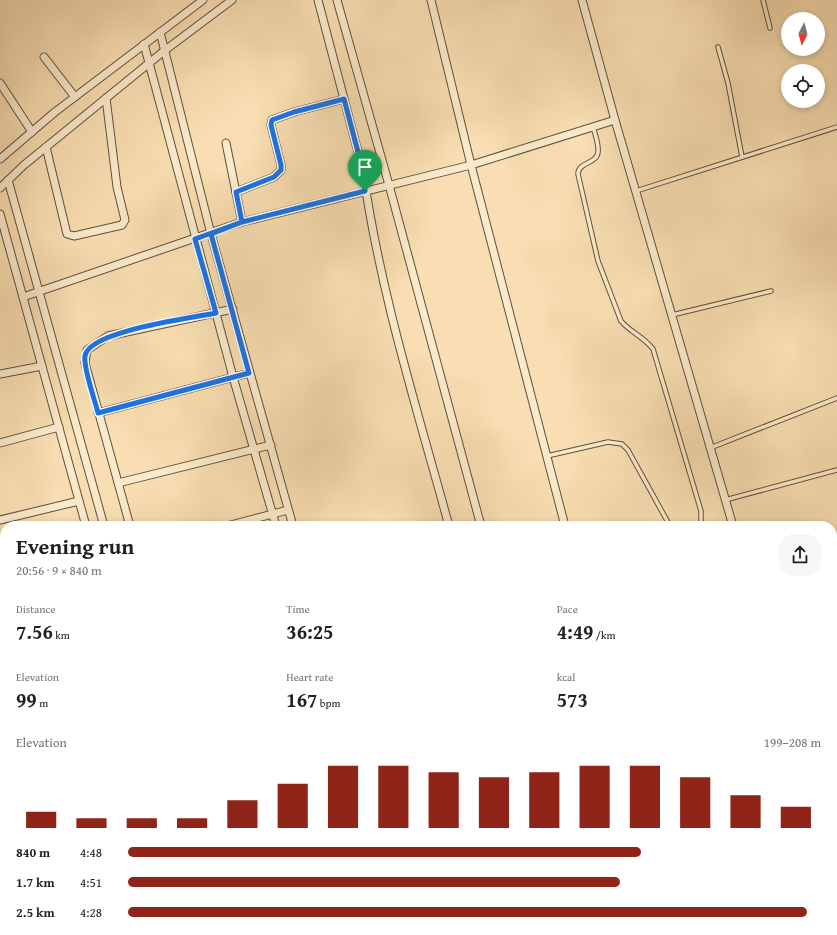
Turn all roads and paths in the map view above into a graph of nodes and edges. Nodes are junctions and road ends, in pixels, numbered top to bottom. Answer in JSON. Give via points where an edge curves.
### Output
{"nodes":[{"id":1,"x":203,"y":0,"type":"edge"},
{"id":2,"x":232,"y":0,"type":"edge"},
{"id":3,"x":318,"y":0,"type":"edge"},
{"id":4,"x":337,"y":0,"type":"edge"},
{"id":5,"x":431,"y":0,"type":"edge"},
{"id":6,"x":582,"y":0,"type":"edge"},
{"id":7,"x":763,"y":0,"type":"edge"},
{"id":8,"x":770,"y":28,"type":"dead end"},
{"id":9,"x":160,"y":32,"type":"junction"},
{"id":10,"x":144,"y":44,"type":"junction"},
{"id":11,"x":718,"y":47,"type":"dead end"},
{"id":12,"x":164,"y":51,"type":"junction"},
{"id":13,"x":44,"y":57,"type":"dead end"},
{"id":14,"x":149,"y":64,"type":"junction"},
{"id":15,"x":0,"y":83,"type":"edge"},
{"id":16,"x":75,"y":97,"type":"junction"},
{"id":17,"x":106,"y":98,"type":"junction"},
{"id":18,"x":344,"y":99,"type":"junction"},
{"id":19,"x":615,"y":120,"type":"junction"},
{"id":20,"x":593,"y":127,"type":"junction"},
{"id":21,"x":837,"y":127,"type":"edge"},
{"id":22,"x":32,"y":132,"type":"junction"},
{"id":23,"x":226,"y":143,"type":"dead end"},
{"id":24,"x":46,"y":147,"type":"junction"},
{"id":25,"x":742,"y":157,"type":"junction"},
{"id":26,"x":0,"y":159,"type":"edge"},
{"id":27,"x":471,"y":165,"type":"junction"},
{"id":28,"x":8,"y":180,"type":"junction"},
{"id":29,"x":390,"y":185,"type":"junction"},
{"id":30,"x":0,"y":188,"type":"edge"},
{"id":31,"x":365,"y":191,"type":"junction"},
{"id":32,"x":636,"y":191,"type":"junction"},
{"id":33,"x":236,"y":192,"type":"junction"},
{"id":34,"x":0,"y":214,"type":"edge"},
{"id":35,"x":242,"y":222,"type":"junction"},
{"id":36,"x":211,"y":234,"type":"junction"},
{"id":37,"x":195,"y":239,"type":"junction"},
{"id":38,"x":771,"y":291,"type":"dead end"},
{"id":39,"x":39,"y":293,"type":"junction"},
{"id":40,"x":22,"y":297,"type":"junction"},
{"id":41,"x":233,"y":309,"type":"junction"},
{"id":42,"x":216,"y":313,"type":"junction"},
{"id":43,"x":672,"y":316,"type":"junction"},
{"id":44,"x":42,"y":366,"type":"junction"},
{"id":45,"x":249,"y":373,"type":"junction"},
{"id":46,"x":0,"y":374,"type":"edge"},
{"id":47,"x":233,"y":377,"type":"junction"},
{"id":48,"x":837,"y":398,"type":"edge"},
{"id":49,"x":98,"y":413,"type":"junction"},
{"id":50,"x":59,"y":427,"type":"junction"},
{"id":51,"x":0,"y":443,"type":"edge"},
{"id":52,"x":271,"y":445,"type":"junction"},
{"id":53,"x":710,"y":448,"type":"junction"},
{"id":54,"x":255,"y":449,"type":"junction"},
{"id":55,"x":547,"y":456,"type":"junction"},
{"id":56,"x":837,"y":470,"type":"edge"},
{"id":57,"x":118,"y":483,"type":"junction"},
{"id":58,"x":725,"y":500,"type":"junction"},
{"id":59,"x":79,"y":501,"type":"junction"},
{"id":60,"x":288,"y":510,"type":"junction"},
{"id":61,"x":273,"y":514,"type":"junction"},
{"id":62,"x":0,"y":520,"type":"edge"},
{"id":63,"x":85,"y":521,"type":"edge"},
{"id":64,"x":103,"y":521,"type":"edge"},
{"id":65,"x":129,"y":521,"type":"edge"},
{"id":66,"x":246,"y":521,"type":"edge"},
{"id":67,"x":275,"y":521,"type":"edge"},
{"id":68,"x":291,"y":521,"type":"edge"},
{"id":69,"x":448,"y":521,"type":"edge"},
{"id":70,"x":480,"y":521,"type":"edge"},
{"id":71,"x":564,"y":521,"type":"edge"},
{"id":72,"x":667,"y":521,"type":"edge"},
{"id":73,"x":701,"y":521,"type":"edge"},
{"id":74,"x":731,"y":521,"type":"edge"}],
"edges":[{"from":1,"to":9,"type":"street"},
{"from":2,"to":12,"type":"street"},
{"from":3,"to":18,"type":"street"},
{"from":4,"to":29,"type":"street"},
{"from":5,"to":27,"type":"street"},
{"from":6,"to":19,"type":"street"},
{"from":7,"to":8,"type":"lane"},
{"from":9,"to":10,"type":"street"},
{"from":9,"to":12,"type":"street"},
{"from":10,"to":14,"type":"street"},
{"from":10,"to":16,"type":"street"},
{"from":11,"to":25,"type":"lane","via":[[728,83]]},
{"from":12,"to":14,"type":"street"},
{"from":12,"to":36,"type":"street"},
{"from":13,"to":16,"type":"street"},
{"from":14,"to":17,"type":"street"},
{"from":14,"to":37,"type":"street"},
{"from":15,"to":22,"type":"street"},
{"from":16,"to":22,"type":"street"},
{"from":17,"to":24,"type":"street"},
{"from":17,"to":24,"type":"street","via":[[115,174],[125,220],[122,225],[74,236],[67,234]]},
{"from":18,"to":31,"type":"street","via":[[363,171]]},
{"from":18,"to":33,"type":"street","via":[[272,120],[281,170],[274,177]]},
{"from":19,"to":20,"type":"street"},
{"from":19,"to":32,"type":"street"},
{"from":20,"to":27,"type":"street"},
{"from":20,"to":73,"type":"lane","via":[[598,147],[597,155],[594,160],[581,167],[578,174],[598,261],[621,321],[647,342],[652,350],[701,511]]},
{"from":21,"to":25,"type":"lane"},
{"from":22,"to":26,"type":"street"},
{"from":23,"to":33,"type":"street"},
{"from":24,"to":28,"type":"street"},
{"from":25,"to":32,"type":"lane"},
{"from":27,"to":29,"type":"street"},
{"from":27,"to":55,"type":"street"},
{"from":28,"to":30,"type":"street"},
{"from":28,"to":39,"type":"street"},
{"from":29,"to":31,"type":"street"},
{"from":29,"to":70,"type":"street"},
{"from":31,"to":35,"type":"street"},
{"from":31,"to":69,"type":"street","via":[[383,283]]},
{"from":32,"to":43,"type":"street"},
{"from":33,"to":35,"type":"street"},
{"from":34,"to":40,"type":"street"},
{"from":35,"to":36,"type":"street"},
{"from":36,"to":37,"type":"street"},
{"from":36,"to":41,"type":"street"},
{"from":37,"to":39,"type":"street"},
{"from":37,"to":42,"type":"street"},
{"from":38,"to":43,"type":"lane"},
{"from":39,"to":40,"type":"street"},
{"from":39,"to":64,"type":"street"},
{"from":40,"to":44,"type":"street"},
{"from":41,"to":42,"type":"street"},
{"from":41,"to":45,"type":"street"},
{"from":42,"to":47,"type":"street"},
{"from":42,"to":49,"type":"street","via":[[108,336],[93,344],[87,350],[85,363]]},
{"from":43,"to":53,"type":"street"},
{"from":44,"to":46,"type":"street"},
{"from":44,"to":50,"type":"street"},
{"from":45,"to":47,"type":"street"},
{"from":45,"to":52,"type":"street"},
{"from":47,"to":49,"type":"street"},
{"from":47,"to":54,"type":"street"},
{"from":48,"to":53,"type":"lane"},
{"from":49,"to":57,"type":"street"},
{"from":50,"to":51,"type":"street"},
{"from":50,"to":59,"type":"street"},
{"from":52,"to":54,"type":"street"},
{"from":52,"to":60,"type":"street"},
{"from":53,"to":58,"type":"street"},
{"from":54,"to":57,"type":"street"},
{"from":54,"to":61,"type":"street"},
{"from":55,"to":71,"type":"street"},
{"from":55,"to":72,"type":"lane","via":[[608,442],[622,444],[628,450]]},
{"from":56,"to":58,"type":"lane"},
{"from":57,"to":65,"type":"street"},
{"from":58,"to":74,"type":"street"},
{"from":59,"to":62,"type":"street"},
{"from":59,"to":63,"type":"street"},
{"from":60,"to":61,"type":"street"},
{"from":60,"to":68,"type":"street"},
{"from":61,"to":66,"type":"street"},
{"from":61,"to":67,"type":"street"}]}
